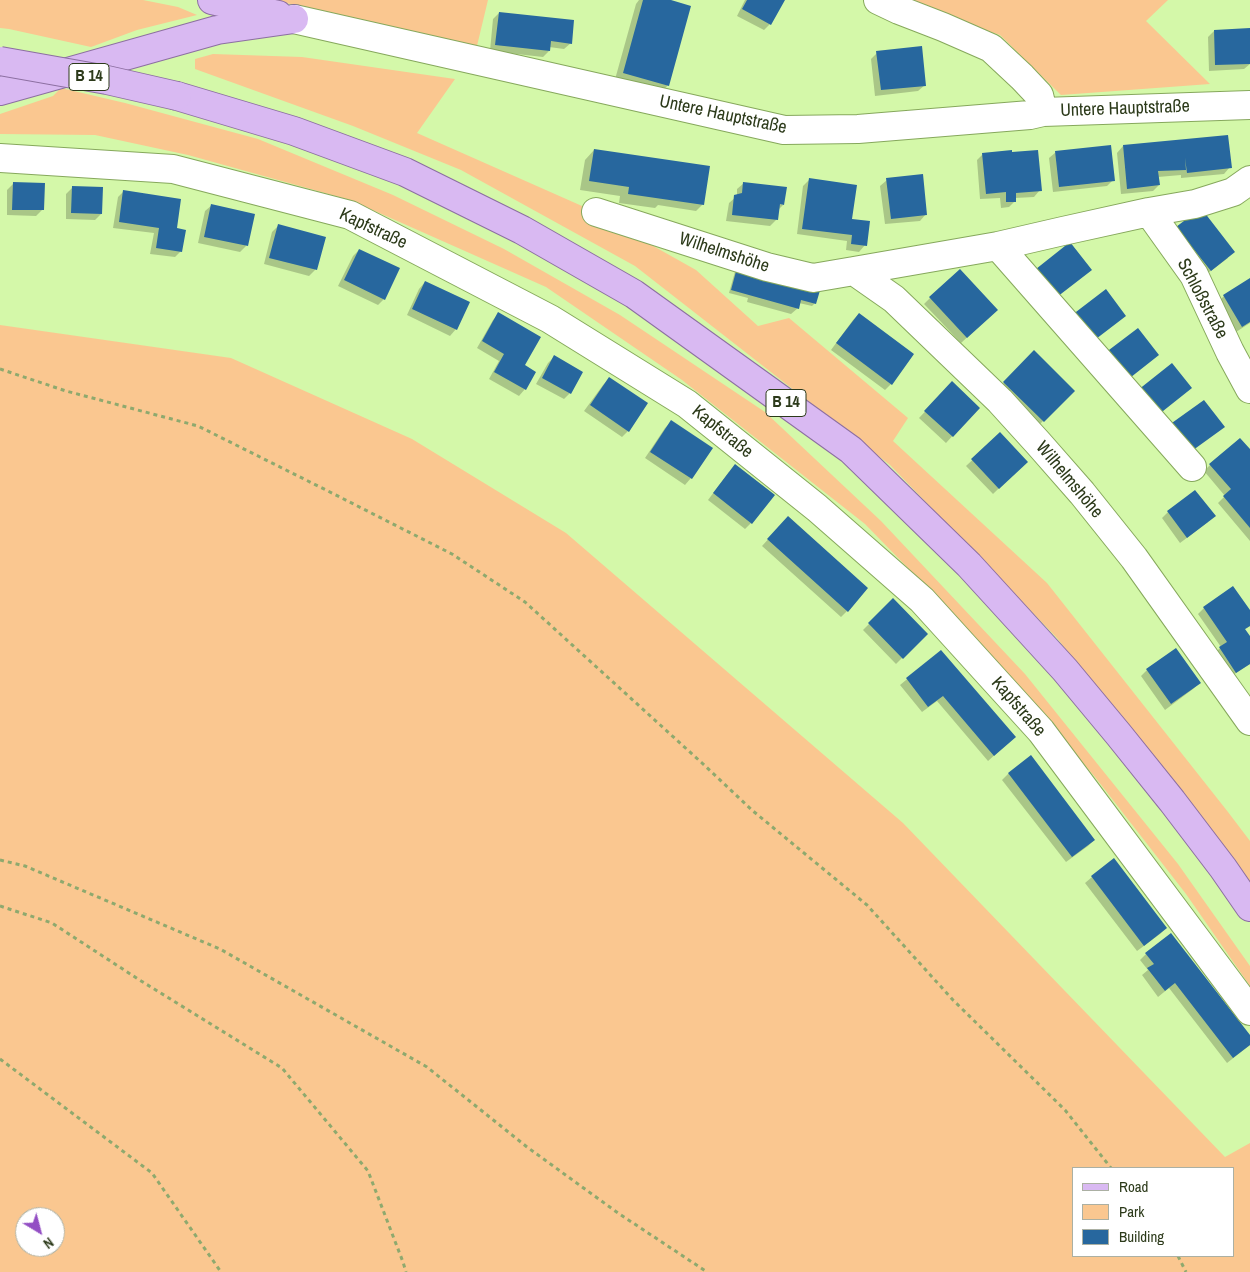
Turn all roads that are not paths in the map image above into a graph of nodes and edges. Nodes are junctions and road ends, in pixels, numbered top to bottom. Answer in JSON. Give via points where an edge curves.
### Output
{"nodes":[{"id":1,"x":212,"y":0,"type":"edge"},
{"id":2,"x":878,"y":0,"type":"edge"},
{"id":3,"x":294,"y":19,"type":"junction"},
{"id":4,"x":0,"y":61,"type":"edge"},
{"id":5,"x":0,"y":91,"type":"edge"},
{"id":6,"x":1250,"y":105,"type":"edge"},
{"id":7,"x":1043,"y":112,"type":"junction"},
{"id":8,"x":0,"y":158,"type":"edge"},
{"id":9,"x":1250,"y":180,"type":"edge"},
{"id":10,"x":596,"y":212,"type":"dead end"},
{"id":11,"x":1149,"y":212,"type":"junction"},
{"id":12,"x":998,"y":246,"type":"junction"},
{"id":13,"x":854,"y":271,"type":"junction"},
{"id":14,"x":1250,"y":389,"type":"edge"},
{"id":15,"x":1192,"y":467,"type":"dead end"},
{"id":16,"x":1250,"y":721,"type":"edge"},
{"id":17,"x":1250,"y":906,"type":"edge"},
{"id":18,"x":1250,"y":1011,"type":"edge"}],
"edges":[{"from":1,"to":3,"type":"main road"},
{"from":2,"to":7,"type":"street","via":[[991,48],[1039,95]]},
{"from":3,"to":5,"type":"main road","via":[[217,30]]},
{"from":3,"to":7,"type":"street","name":"Untere Hauptstraße","via":[[784,130],[858,129]]},
{"from":4,"to":17,"type":"main road","number":"B 14","bridge":true,"via":[[177,96],[294,131],[404,172],[522,230],[634,294],[851,450],[969,565],[1059,663],[1119,735]]},
{"from":6,"to":7,"type":"street","name":"Untere Hauptstraße"},
{"from":8,"to":18,"type":"street","name":"Kapfstraße","via":[[173,169],[350,215],[550,319],[686,404],[817,508],[922,600],[1041,731]]},
{"from":9,"to":11,"type":"street","via":[[1233,192],[1195,204]]},
{"from":10,"to":13,"type":"street","name":"Wilhelmshöhe","via":[[804,276],[813,278]]},
{"from":11,"to":12,"type":"street"},
{"from":11,"to":14,"type":"street","name":"Schloßstraße","via":[[1194,275]]},
{"from":12,"to":13,"type":"street","name":"Wilhelmshöhe"},
{"from":12,"to":15,"type":"street"},
{"from":13,"to":16,"type":"street","name":"Wilhelmshöhe","via":[[894,299],[1000,401],[1039,444],[1134,558]]}]}
